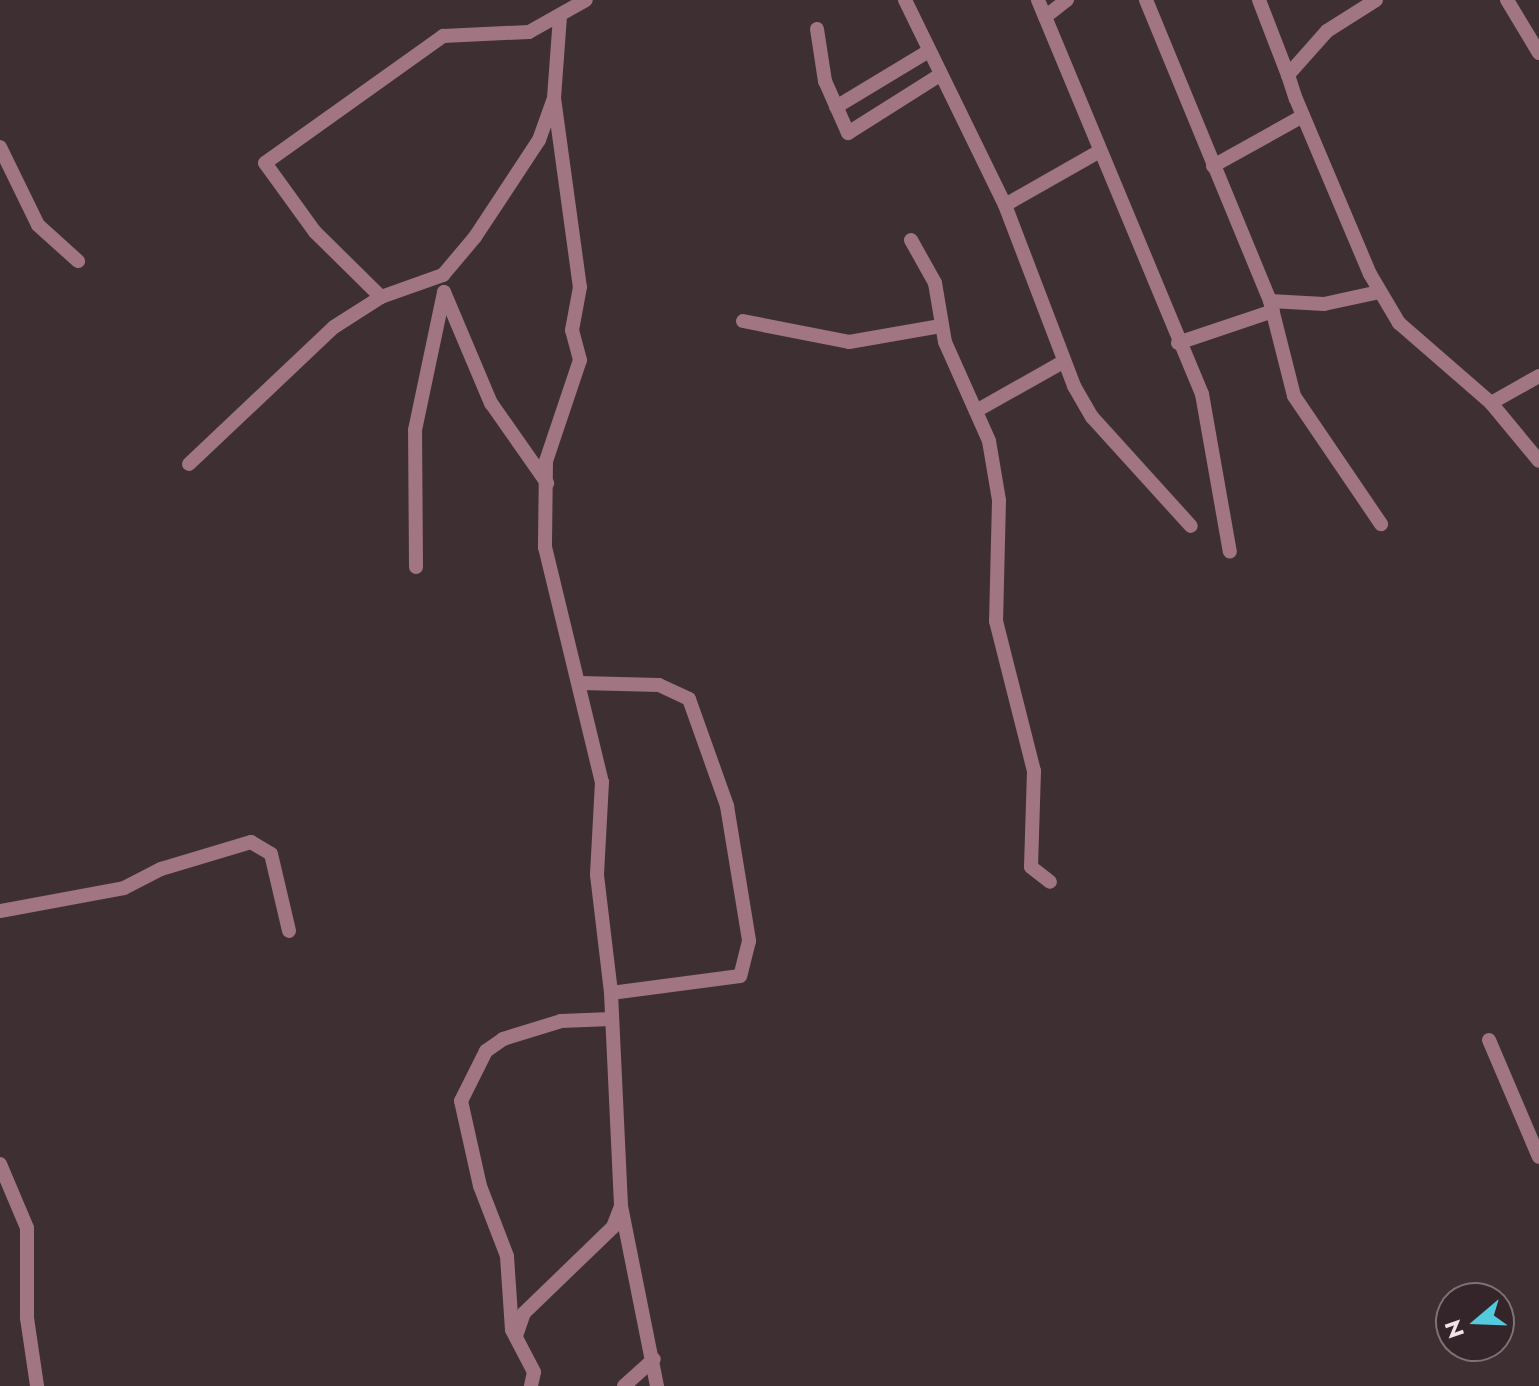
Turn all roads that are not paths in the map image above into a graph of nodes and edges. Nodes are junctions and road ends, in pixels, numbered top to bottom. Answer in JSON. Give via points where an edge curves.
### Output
{"nodes":[{"id":1,"x":586,"y":0,"type":"edge"},
{"id":2,"x":905,"y":0,"type":"edge"},
{"id":3,"x":1038,"y":0,"type":"edge"},
{"id":4,"x":1067,"y":0,"type":"edge"},
{"id":5,"x":1146,"y":0,"type":"edge"},
{"id":6,"x":1259,"y":0,"type":"edge"},
{"id":7,"x":1376,"y":0,"type":"edge"},
{"id":8,"x":1507,"y":0,"type":"edge"},
{"id":9,"x":560,"y":17,"type":"junction"},
{"id":10,"x":1045,"y":17,"type":"junction"},
{"id":11,"x":817,"y":29,"type":"dead end"},
{"id":12,"x":927,"y":52,"type":"junction"},
{"id":13,"x":1539,"y":53,"type":"edge"},
{"id":14,"x":1288,"y":75,"type":"junction"},
{"id":15,"x":938,"y":76,"type":"junction"},
{"id":16,"x":554,"y":98,"type":"junction"},
{"id":17,"x":836,"y":107,"type":"junction"},
{"id":18,"x":1303,"y":116,"type":"junction"},
{"id":19,"x":0,"y":147,"type":"edge"},
{"id":20,"x":1100,"y":151,"type":"junction"},
{"id":21,"x":1213,"y":166,"type":"junction"},
{"id":22,"x":1005,"y":205,"type":"junction"},
{"id":23,"x":911,"y":240,"type":"dead end"},
{"id":24,"x":78,"y":261,"type":"dead end"},
{"id":25,"x":443,"y":275,"type":"junction"},
{"id":26,"x":444,"y":292,"type":"junction"},
{"id":27,"x":1379,"y":292,"type":"junction"},
{"id":28,"x":381,"y":297,"type":"junction"},
{"id":29,"x":1272,"y":306,"type":"junction"},
{"id":30,"x":743,"y":321,"type":"dead end"},
{"id":31,"x":941,"y":326,"type":"junction"},
{"id":32,"x":1178,"y":343,"type":"junction"},
{"id":33,"x":1063,"y":362,"type":"junction"},
{"id":34,"x":1539,"y":376,"type":"edge"},
{"id":35,"x":1491,"y":403,"type":"junction"},
{"id":36,"x":976,"y":411,"type":"junction"},
{"id":37,"x":1539,"y":461,"type":"edge"},
{"id":38,"x":189,"y":464,"type":"dead end"},
{"id":39,"x":547,"y":483,"type":"junction"},
{"id":40,"x":1381,"y":524,"type":"dead end"},
{"id":41,"x":1191,"y":526,"type":"dead end"},
{"id":42,"x":1230,"y":552,"type":"dead end"},
{"id":43,"x":416,"y":567,"type":"dead end"},
{"id":44,"x":581,"y":683,"type":"junction"},
{"id":45,"x":1050,"y":882,"type":"dead end"},
{"id":46,"x":0,"y":911,"type":"edge"},
{"id":47,"x":289,"y":931,"type":"dead end"},
{"id":48,"x":611,"y":993,"type":"junction"},
{"id":49,"x":611,"y":1019,"type":"junction"},
{"id":50,"x":1489,"y":1040,"type":"dead end"},
{"id":51,"x":1539,"y":1157,"type":"edge"},
{"id":52,"x":0,"y":1164,"type":"edge"},
{"id":53,"x":621,"y":1206,"type":"junction"},
{"id":54,"x":516,"y":1338,"type":"junction"},
{"id":55,"x":654,"y":1359,"type":"junction"},
{"id":56,"x":37,"y":1386,"type":"edge"},
{"id":57,"x":531,"y":1386,"type":"edge"},
{"id":58,"x":624,"y":1386,"type":"edge"},
{"id":59,"x":657,"y":1386,"type":"edge"}],
"edges":[{"from":1,"to":9,"type":"street"},
{"from":2,"to":12,"type":"street"},
{"from":3,"to":10,"type":"street"},
{"from":4,"to":10,"type":"street"},
{"from":5,"to":21,"type":"street"},
{"from":6,"to":14,"type":"street"},
{"from":7,"to":14,"type":"street","via":[[1327,31]]},
{"from":8,"to":13,"type":"street"},
{"from":9,"to":16,"type":"street"},
{"from":9,"to":28,"type":"street","via":[[529,32],[443,36],[265,163],[315,232]]},
{"from":10,"to":20,"type":"street"},
{"from":11,"to":17,"type":"street"},
{"from":12,"to":15,"type":"street"},
{"from":12,"to":17,"type":"street"},
{"from":14,"to":18,"type":"street"},
{"from":15,"to":17,"type":"street","via":[[852,133]]},
{"from":15,"to":22,"type":"street"},
{"from":16,"to":25,"type":"street","via":[[529,159]]},
{"from":16,"to":39,"type":"street","via":[[580,287],[572,330],[580,360],[552,438]]},
{"from":18,"to":21,"type":"street"},
{"from":18,"to":27,"type":"street"},
{"from":19,"to":24,"type":"street","via":[[38,225]]},
{"from":20,"to":22,"type":"street"},
{"from":20,"to":32,"type":"street"},
{"from":21,"to":29,"type":"street"},
{"from":22,"to":33,"type":"street"},
{"from":23,"to":31,"type":"street","via":[[935,283]]},
{"from":25,"to":26,"type":"street"},
{"from":25,"to":28,"type":"street"},
{"from":26,"to":39,"type":"street","via":[[491,403]]},
{"from":26,"to":43,"type":"street","via":[[418,402]]},
{"from":27,"to":29,"type":"street","via":[[1324,304]]},
{"from":27,"to":35,"type":"street","via":[[1399,323]]},
{"from":28,"to":38,"type":"street","via":[[334,327]]},
{"from":29,"to":32,"type":"street"},
{"from":29,"to":40,"type":"street","via":[[1294,396]]},
{"from":30,"to":31,"type":"street","via":[[849,342]]},
{"from":31,"to":36,"type":"street"},
{"from":32,"to":42,"type":"street","via":[[1202,394]]},
{"from":33,"to":36,"type":"street"},
{"from":33,"to":41,"type":"street","via":[[1092,417]]},
{"from":34,"to":35,"type":"street"},
{"from":35,"to":37,"type":"street"},
{"from":36,"to":45,"type":"street","via":[[999,500],[1003,662],[1034,771],[1031,867]]},
{"from":39,"to":44,"type":"street","via":[[545,547]]},
{"from":44,"to":48,"type":"street","via":[[602,782],[598,893]]},
{"from":44,"to":48,"type":"street","via":[[659,685],[689,699],[727,806],[749,941],[740,976]]},
{"from":46,"to":47,"type":"street","via":[[124,888],[161,869],[251,842],[271,854]]},
{"from":48,"to":49,"type":"street"},
{"from":49,"to":53,"type":"street"},
{"from":49,"to":54,"type":"street","via":[[561,1021],[503,1039],[486,1051],[465,1088],[463,1119],[507,1256]]},
{"from":50,"to":51,"type":"street"},
{"from":52,"to":56,"type":"street","via":[[27,1228],[27,1318]]},
{"from":53,"to":54,"type":"street","via":[[613,1227],[524,1313]]},
{"from":53,"to":55,"type":"street"},
{"from":54,"to":57,"type":"street","via":[[534,1372]]},
{"from":55,"to":58,"type":"street"},
{"from":55,"to":59,"type":"street"}]}
